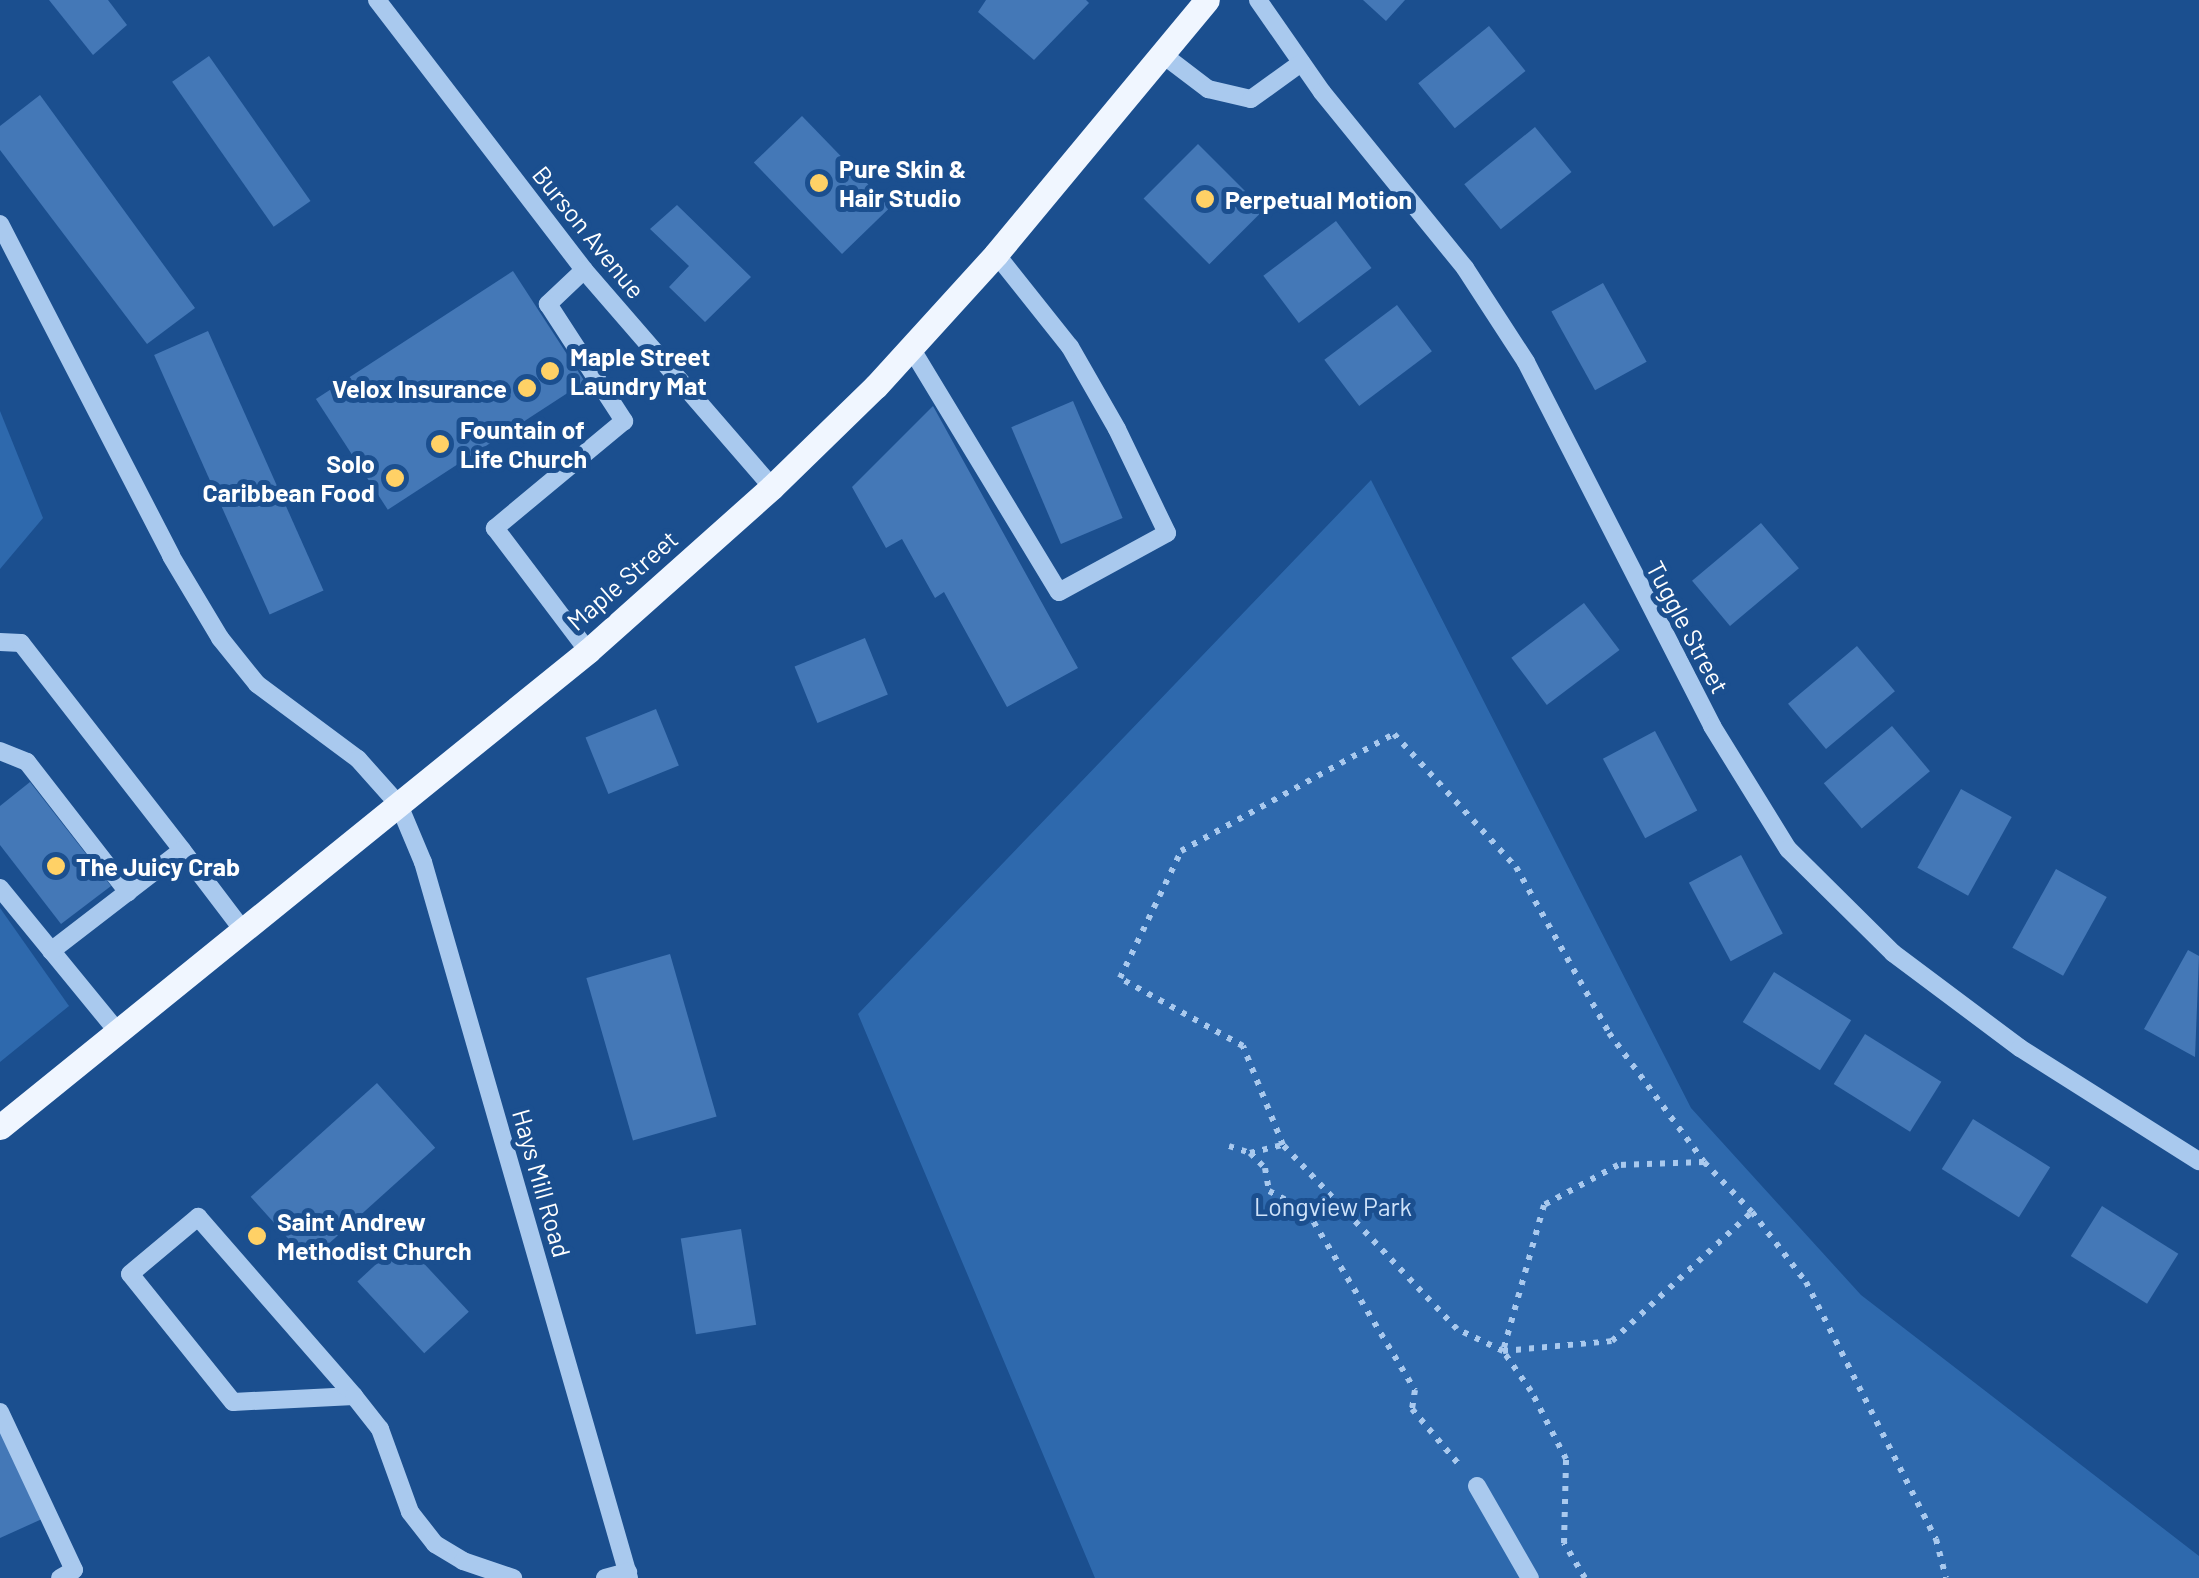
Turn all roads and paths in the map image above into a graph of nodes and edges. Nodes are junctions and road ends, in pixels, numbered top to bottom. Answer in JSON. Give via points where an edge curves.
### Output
{"nodes":[{"id":1,"x":376,"y":0,"type":"edge"},
{"id":2,"x":1207,"y":0,"type":"edge"},
{"id":3,"x":1258,"y":0,"type":"edge"},
{"id":4,"x":1162,"y":54,"type":"junction"},
{"id":5,"x":1302,"y":63,"type":"junction"},
{"id":6,"x":0,"y":224,"type":"edge"},
{"id":7,"x":996,"y":254,"type":"junction"},
{"id":8,"x":584,"y":270,"type":"junction"},
{"id":9,"x":911,"y":348,"type":"junction"},
{"id":10,"x":772,"y":487,"type":"junction"},
{"id":11,"x":0,"y":642,"type":"edge"},
{"id":12,"x":588,"y":650,"type":"junction"},
{"id":13,"x":0,"y":751,"type":"edge"},
{"id":14,"x":399,"y":805,"type":"junction"},
{"id":15,"x":182,"y":850,"type":"junction"},
{"id":16,"x":0,"y":888,"type":"edge"},
{"id":17,"x":128,"y":892,"type":"junction"},
{"id":18,"x":242,"y":930,"type":"junction"},
{"id":19,"x":52,"y":952,"type":"junction"},
{"id":20,"x":117,"y":1030,"type":"junction"},
{"id":21,"x":0,"y":1126,"type":"edge"},
{"id":22,"x":1282,"y":1145,"type":"junction"},
{"id":23,"x":1230,"y":1146,"type":"dead end"},
{"id":24,"x":1250,"y":1152,"type":"junction"},
{"id":25,"x":2199,"y":1161,"type":"edge"},
{"id":26,"x":1704,"y":1162,"type":"junction"},
{"id":27,"x":1752,"y":1212,"type":"junction"},
{"id":28,"x":1503,"y":1351,"type":"junction"},
{"id":29,"x":354,"y":1396,"type":"junction"},
{"id":30,"x":0,"y":1412,"type":"edge"},
{"id":31,"x":1477,"y":1486,"type":"joint"},
{"id":32,"x":67,"y":1574,"type":"edge"},
{"id":33,"x":629,"y":1575,"type":"edge"},
{"id":34,"x":513,"y":1578,"type":"edge"},
{"id":35,"x":605,"y":1578,"type":"edge"},
{"id":36,"x":1530,"y":1578,"type":"edge"},
{"id":37,"x":1585,"y":1578,"type":"edge"},
{"id":38,"x":1946,"y":1578,"type":"edge"}],
"edges":[{"from":1,"to":8,"type":"street","name":"Burson Avenue"},
{"from":2,"to":4,"type":"main road","name":"Maple Street"},
{"from":3,"to":5,"type":"street","name":"Tuggle Street"},
{"from":4,"to":5,"type":"street","via":[[1208,89],[1251,100]]},
{"from":4,"to":7,"type":"main road","name":"Maple Street"},
{"from":5,"to":25,"type":"street","name":"Tuggle Street","via":[[1465,268],[1526,362],[1712,726],[1788,849],[1893,953],[2020,1048]]},
{"from":6,"to":14,"type":"street","via":[[220,638],[257,684],[358,759]]},
{"from":7,"to":9,"type":"main road","name":"Maple Street"},
{"from":7,"to":9,"type":"street","via":[[1070,347],[1167,533],[1059,592]]},
{"from":8,"to":10,"type":"street","name":"Burson Avenue"},
{"from":8,"to":12,"type":"street","via":[[548,304],[624,421],[495,528]]},
{"from":9,"to":10,"type":"main road","name":"Maple Street"},
{"from":10,"to":12,"type":"main road","name":"Maple Street"},
{"from":11,"to":15,"type":"street","via":[[21,643]]},
{"from":12,"to":14,"type":"main road","name":"Maple Street"},
{"from":13,"to":17,"type":"street","via":[[26,762]]},
{"from":14,"to":18,"type":"main road","name":"Maple Street"},
{"from":14,"to":33,"type":"street","name":"Hays Mill Road","via":[[428,881]]},
{"from":15,"to":17,"type":"street"},
{"from":15,"to":18,"type":"street"},
{"from":16,"to":19,"type":"street"},
{"from":17,"to":19,"type":"street"},
{"from":18,"to":20,"type":"main road","name":"Maple Street"},
{"from":19,"to":20,"type":"street"},
{"from":20,"to":21,"type":"main road","name":"Maple Street"},
{"from":22,"to":24,"type":"path"},
{"from":22,"to":26,"type":"path","via":[[1243,1046],[1120,978],[1181,852],[1394,734],[1516,866],[1609,1033]]},
{"from":22,"to":28,"type":"path","via":[[1457,1329]]},
{"from":23,"to":24,"type":"path"},
{"from":24,"to":31,"type":"path","via":[[1265,1168],[1269,1192],[1306,1211],[1415,1390],[1412,1410]]},
{"from":26,"to":27,"type":"path"},
{"from":26,"to":28,"type":"path","via":[[1618,1164],[1544,1205]]},
{"from":27,"to":28,"type":"path","via":[[1612,1340]]},
{"from":27,"to":38,"type":"path","via":[[1806,1282],[1936,1539]]},
{"from":28,"to":37,"type":"path","via":[[1566,1458],[1564,1543]]},
{"from":29,"to":29,"type":"street","via":[[198,1216],[130,1274],[233,1402]]},
{"from":29,"to":34,"type":"street","via":[[380,1429],[410,1512],[435,1544],[463,1562]]},
{"from":30,"to":32,"type":"street"},
{"from":31,"to":36,"type":"street"},
{"from":33,"to":35,"type":"street"}]}
